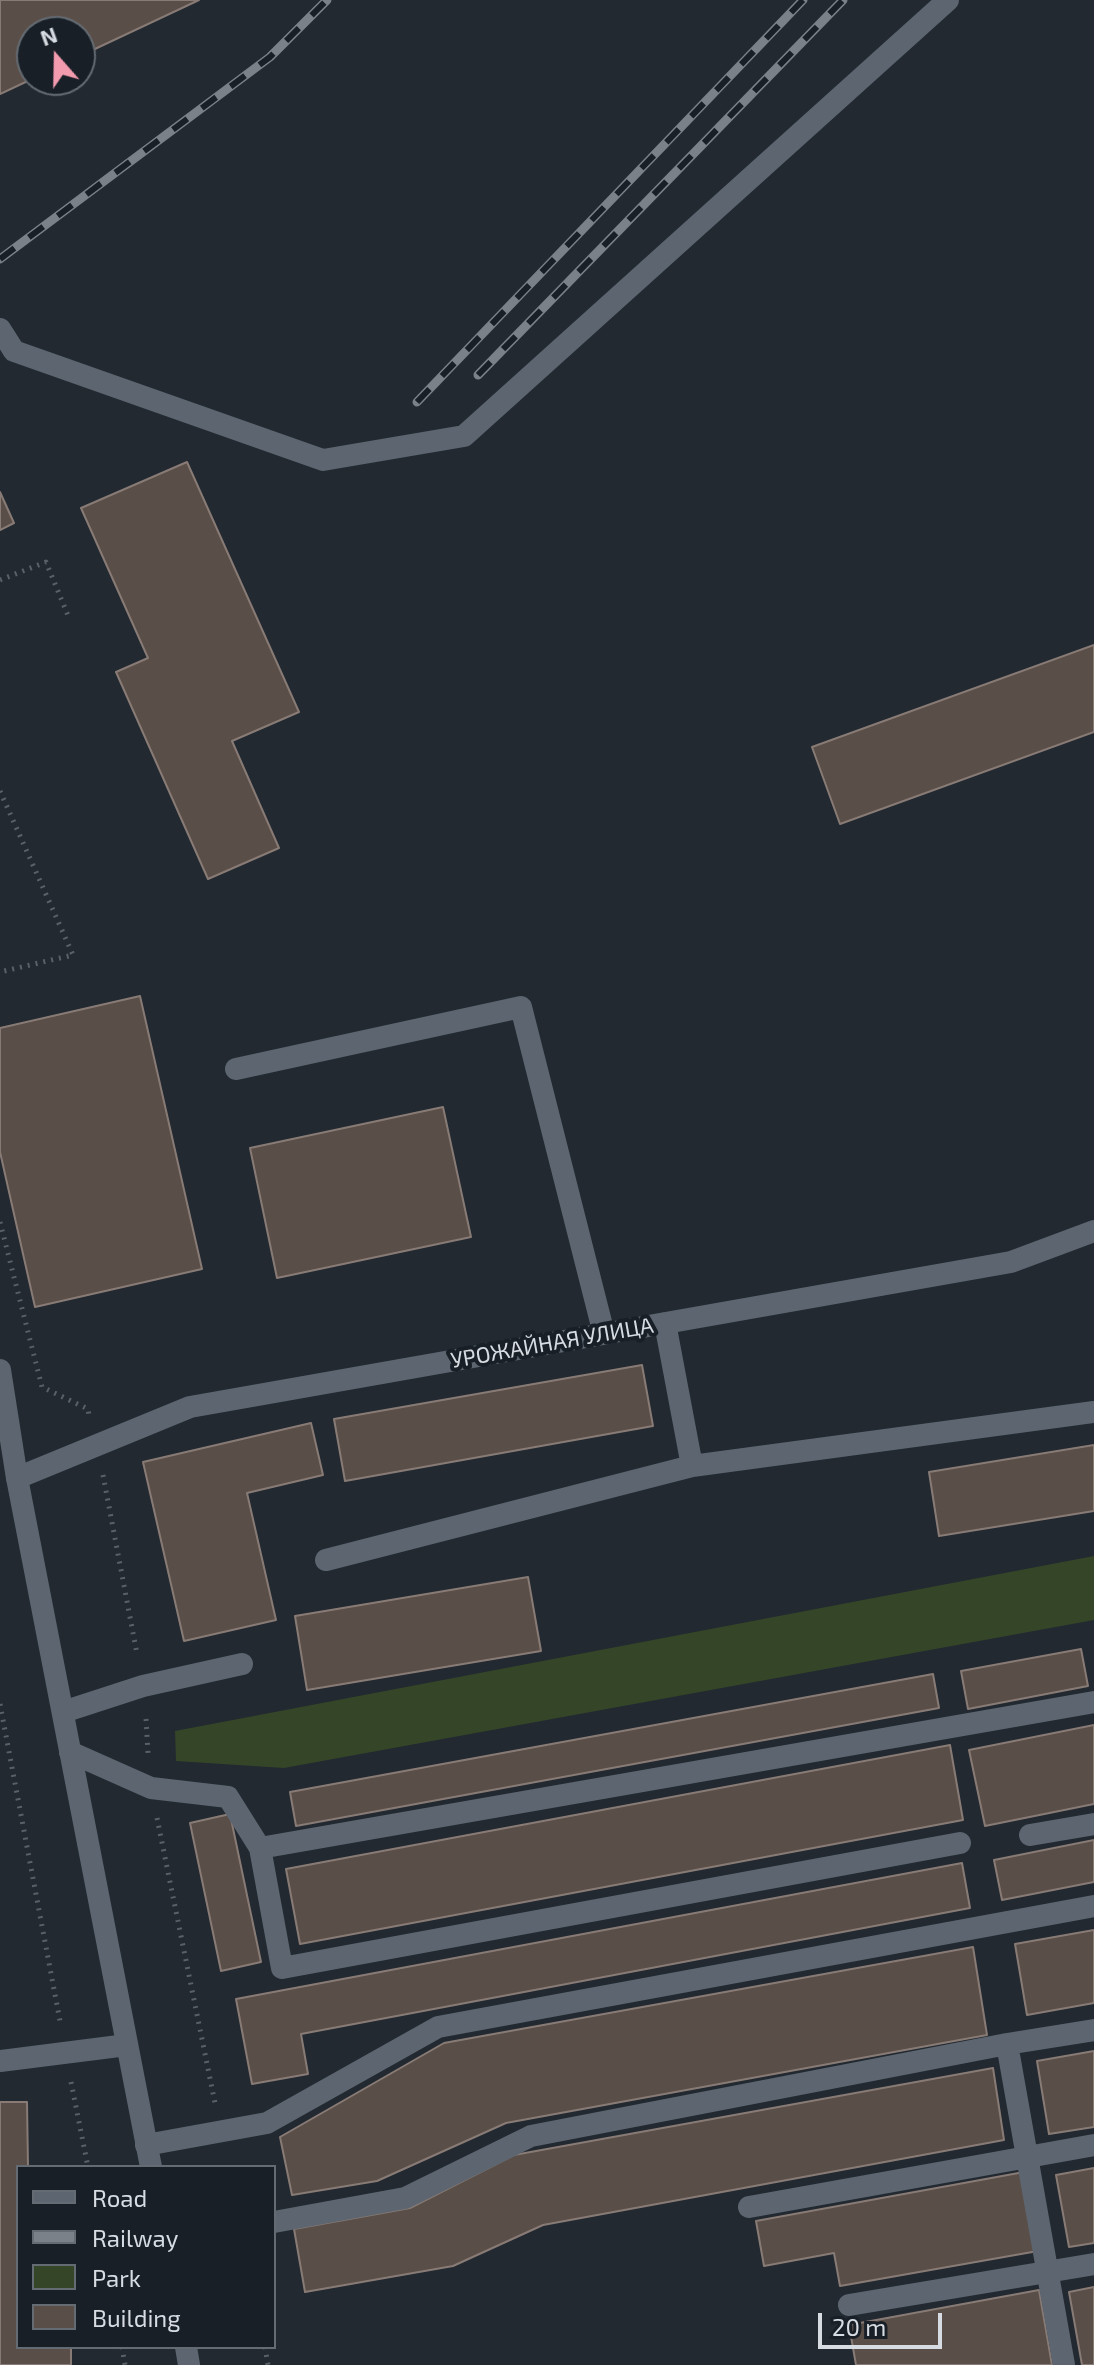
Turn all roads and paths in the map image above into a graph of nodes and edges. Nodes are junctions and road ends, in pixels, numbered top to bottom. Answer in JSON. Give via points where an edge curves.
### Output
{"nodes":[{"id":1,"x":948,"y":0,"type":"edge"},
{"id":2,"x":0,"y":329,"type":"edge"},
{"id":3,"x":0,"y":580,"type":"edge"},
{"id":4,"x":69,"y":618,"type":"dead end"},
{"id":5,"x":0,"y":791,"type":"edge"},
{"id":6,"x":0,"y":972,"type":"edge"},
{"id":7,"x":236,"y":1069,"type":"dead end"},
{"id":8,"x":1094,"y":1231,"type":"edge"},
{"id":9,"x":665,"y":1323,"type":"junction"},
{"id":10,"x":604,"y":1334,"type":"junction"},
{"id":11,"x":0,"y":1370,"type":"edge"},
{"id":12,"x":1094,"y":1412,"type":"edge"},
{"id":13,"x":692,"y":1466,"type":"junction"},
{"id":14,"x":8,"y":1481,"type":"edge"},
{"id":15,"x":326,"y":1560,"type":"dead end"},
{"id":16,"x":242,"y":1664,"type":"dead end"},
{"id":17,"x":1094,"y":1702,"type":"edge"},
{"id":18,"x":0,"y":1704,"type":"edge"},
{"id":19,"x":63,"y":1712,"type":"junction"},
{"id":20,"x":70,"y":1752,"type":"junction"},
{"id":21,"x":1094,"y":1824,"type":"edge"},
{"id":22,"x":1030,"y":1835,"type":"dead end"},
{"id":23,"x":960,"y":1843,"type":"dead end"},
{"id":24,"x":260,"y":1848,"type":"junction"},
{"id":25,"x":1094,"y":1906,"type":"edge"},
{"id":26,"x":1094,"y":2030,"type":"edge"},
{"id":27,"x":1007,"y":2044,"type":"junction"},
{"id":28,"x":127,"y":2045,"type":"junction"},
{"id":29,"x":66,"y":2054,"type":"junction"},
{"id":30,"x":0,"y":2061,"type":"edge"},
{"id":31,"x":1094,"y":2145,"type":"edge"},
{"id":32,"x":148,"y":2156,"type":"edge"},
{"id":33,"x":1028,"y":2157,"type":"junction"},
{"id":34,"x":88,"y":2165,"type":"edge"},
{"id":35,"x":749,"y":2207,"type":"dead end"},
{"id":36,"x":276,"y":2222,"type":"edge"},
{"id":37,"x":1094,"y":2264,"type":"edge"},
{"id":38,"x":1048,"y":2272,"type":"junction"},
{"id":39,"x":849,"y":2305,"type":"dead end"},
{"id":40,"x":1064,"y":2365,"type":"edge"}],
"edges":[{"from":1,"to":2,"type":"street","via":[[464,436],[323,460],[14,351]]},
{"from":3,"to":4,"type":"path","via":[[46,562]]},
{"from":5,"to":6,"type":"path","via":[[73,955]]},
{"from":7,"to":10,"type":"street","via":[[521,1007]]},
{"from":8,"to":9,"type":"street","name":"УРОЖАЙНАЯ УЛИЦА","via":[[1011,1262]]},
{"from":9,"to":10,"type":"street","name":"УРОЖАЙНАЯ УЛИЦА"},
{"from":9,"to":13,"type":"street"},
{"from":10,"to":14,"type":"street","name":"УРОЖАЙНАЯ УЛИЦА","via":[[190,1407]]},
{"from":11,"to":14,"type":"street"},
{"from":12,"to":13,"type":"street"},
{"from":13,"to":15,"type":"street"},
{"from":14,"to":19,"type":"street"},
{"from":16,"to":19,"type":"street","via":[[143,1686]]},
{"from":17,"to":24,"type":"street"},
{"from":18,"to":29,"type":"path"},
{"from":19,"to":20,"type":"street"},
{"from":20,"to":24,"type":"street","via":[[151,1788],[228,1797]]},
{"from":20,"to":28,"type":"street"},
{"from":21,"to":22,"type":"street"},
{"from":23,"to":24,"type":"street","via":[[282,1968]]},
{"from":25,"to":32,"type":"street","via":[[438,2027],[267,2123]]},
{"from":26,"to":27,"type":"street"},
{"from":27,"to":33,"type":"street"},
{"from":27,"to":36,"type":"street","via":[[531,2136],[405,2198]]},
{"from":28,"to":29,"type":"street"},
{"from":28,"to":32,"type":"street"},
{"from":29,"to":30,"type":"street"},
{"from":29,"to":34,"type":"path"},
{"from":31,"to":33,"type":"street"},
{"from":33,"to":35,"type":"street"},
{"from":33,"to":38,"type":"street"},
{"from":37,"to":38,"type":"street"},
{"from":38,"to":39,"type":"street"},
{"from":38,"to":40,"type":"street"}]}
